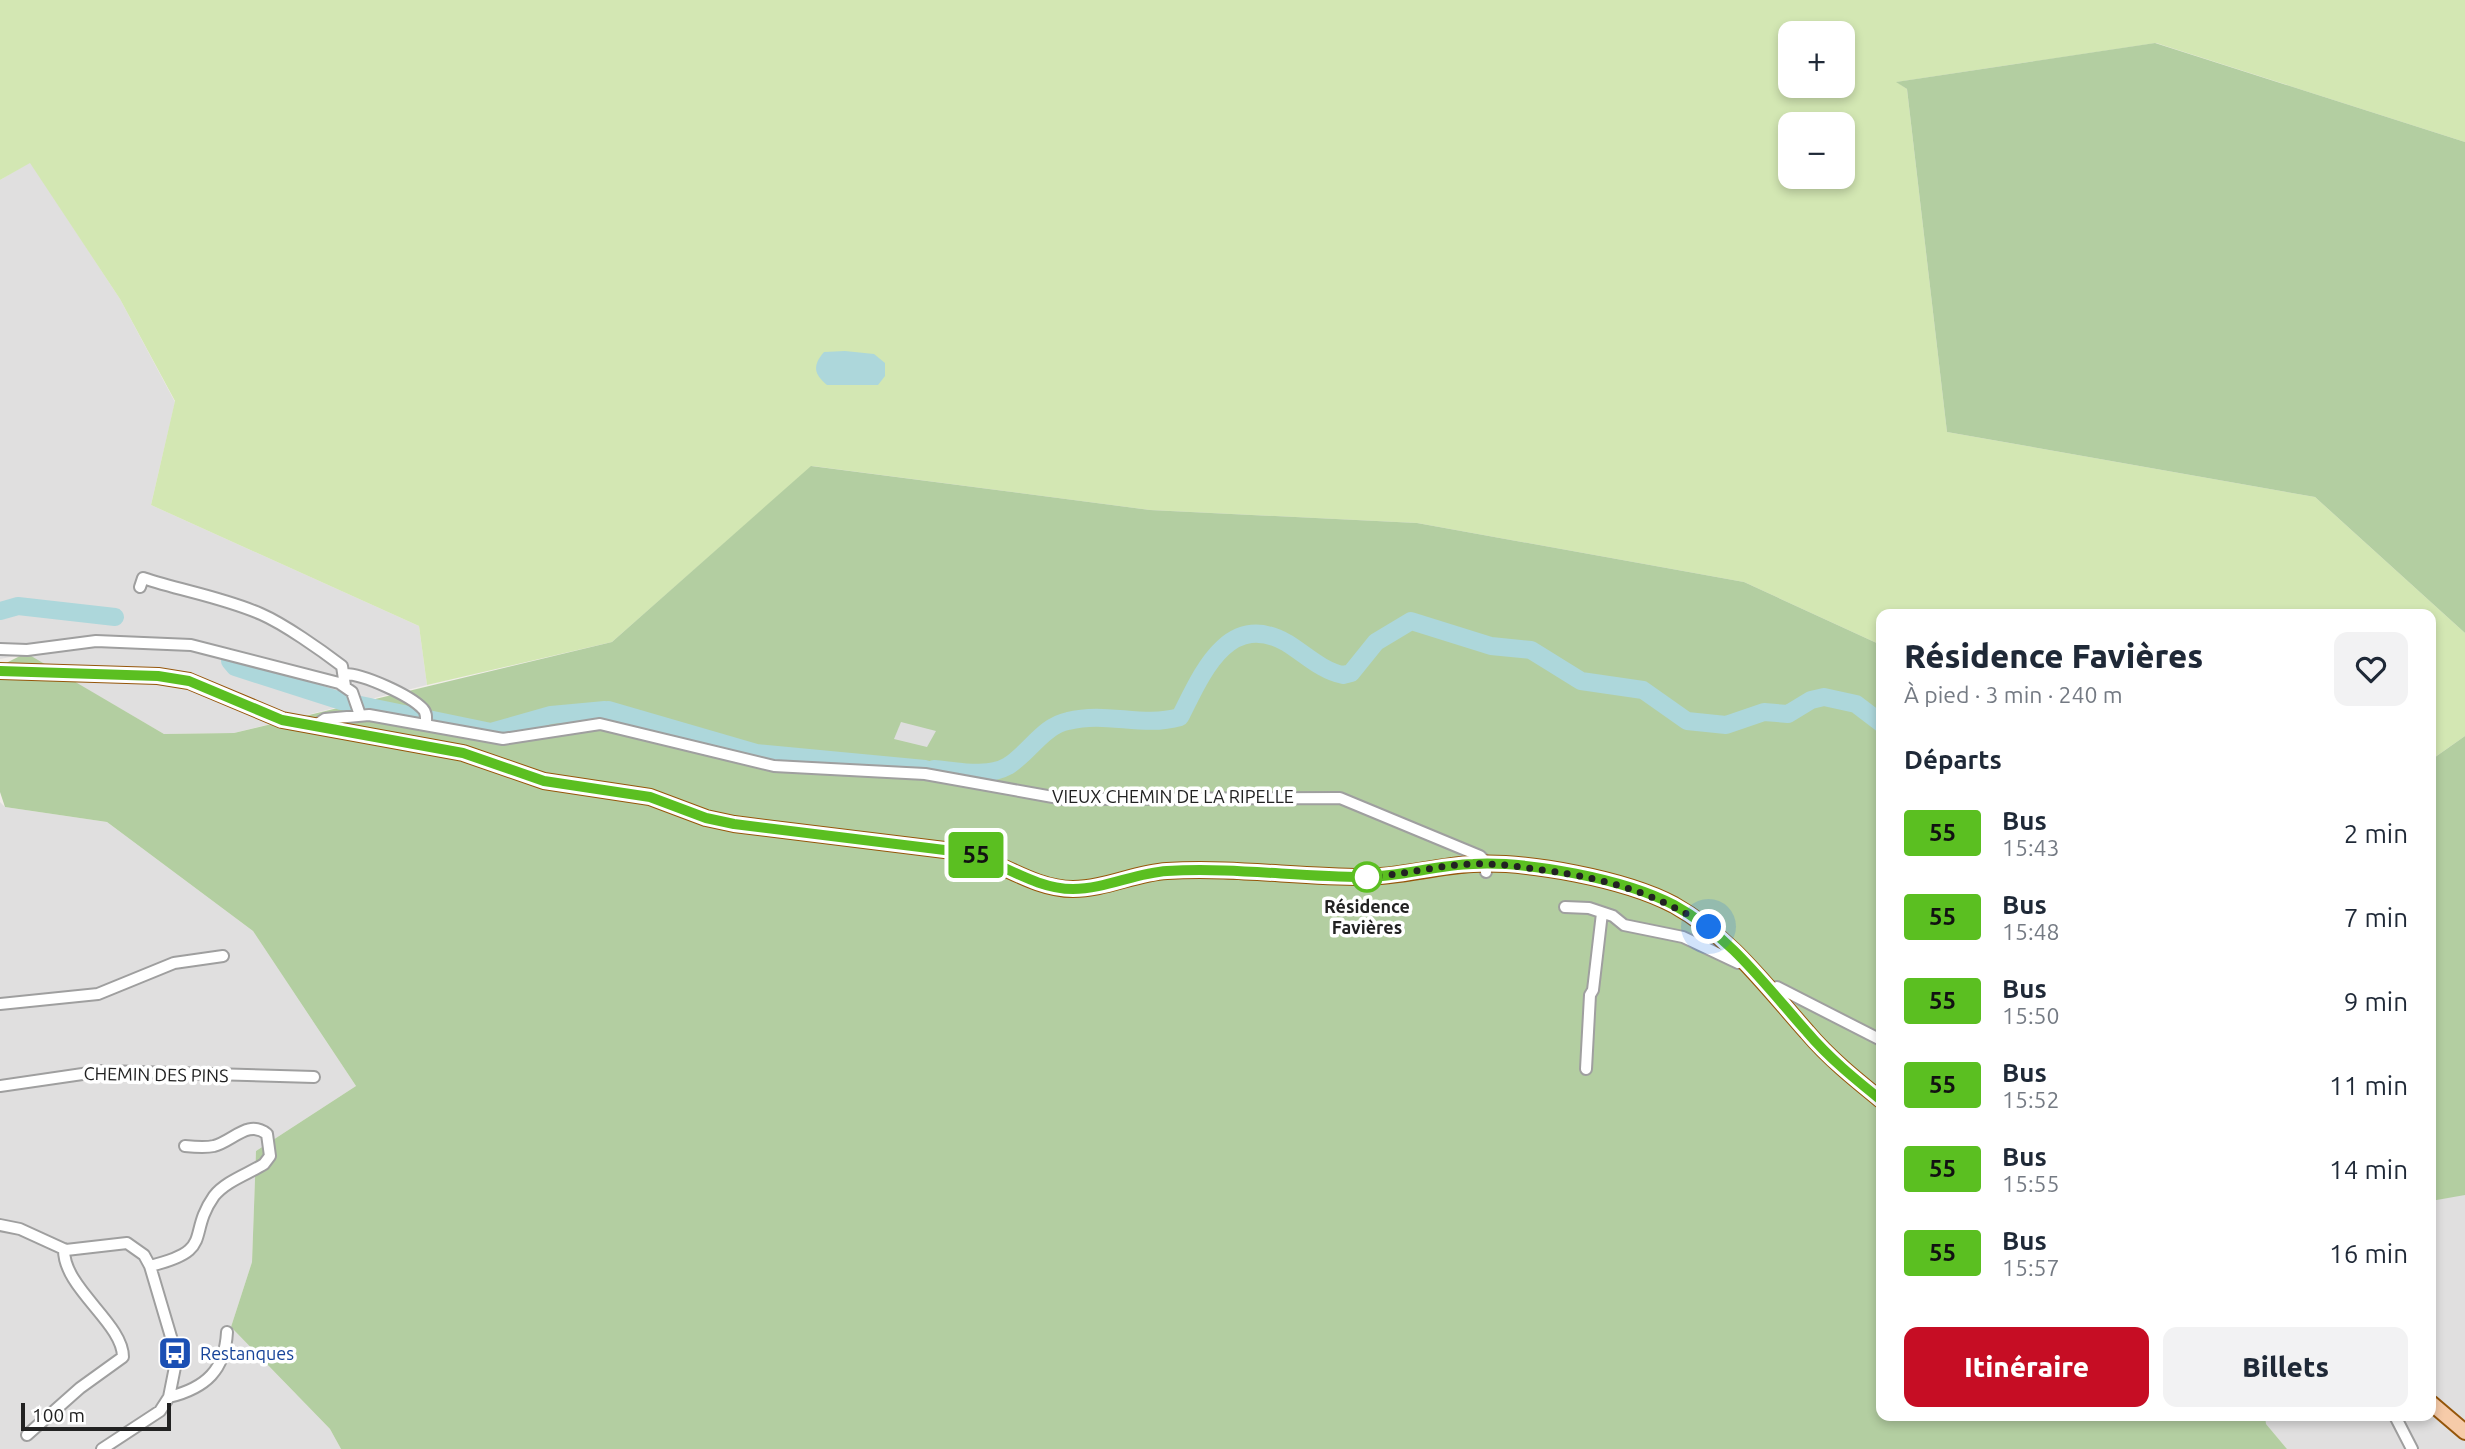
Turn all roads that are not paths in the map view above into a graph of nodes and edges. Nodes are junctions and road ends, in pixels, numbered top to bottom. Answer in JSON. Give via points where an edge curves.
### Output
{"nodes":[{"id":1,"x":140,"y":587,"type":"dead end"},
{"id":2,"x":0,"y":649,"type":"edge"},
{"id":3,"x":25,"y":670,"type":"junction"},
{"id":4,"x":0,"y":671,"type":"edge"},
{"id":5,"x":345,"y":674,"type":"junction"},
{"id":6,"x":0,"y":677,"type":"edge"},
{"id":7,"x":345,"y":687,"type":"junction"},
{"id":8,"x":358,"y":708,"type":"junction"},
{"id":9,"x":426,"y":720,"type":"junction"},
{"id":10,"x":313,"y":727,"type":"junction"},
{"id":11,"x":1486,"y":868,"type":"junction"},
{"id":12,"x":1565,"y":907,"type":"dead end"},
{"id":13,"x":1602,"y":913,"type":"junction"},
{"id":14,"x":223,"y":956,"type":"dead end"},
{"id":15,"x":1744,"y":960,"type":"junction"},
{"id":16,"x":1771,"y":990,"type":"junction"},
{"id":17,"x":0,"y":1004,"type":"edge"},
{"id":18,"x":1876,"y":1038,"type":"edge"},
{"id":19,"x":1586,"y":1069,"type":"dead end"},
{"id":20,"x":314,"y":1077,"type":"dead end"},
{"id":21,"x":0,"y":1086,"type":"edge"},
{"id":22,"x":1876,"y":1096,"type":"edge"},
{"id":23,"x":185,"y":1146,"type":"dead end"},
{"id":24,"x":0,"y":1225,"type":"edge"},
{"id":25,"x":64,"y":1250,"type":"junction"},
{"id":26,"x":150,"y":1266,"type":"junction"},
{"id":27,"x":227,"y":1332,"type":"dead end"},
{"id":28,"x":169,"y":1397,"type":"junction"},
{"id":29,"x":2436,"y":1407,"type":"edge"},
{"id":30,"x":2398,"y":1421,"type":"edge"},
{"id":31,"x":2465,"y":1432,"type":"edge"},
{"id":32,"x":27,"y":1435,"type":"dead end"},
{"id":33,"x":102,"y":1449,"type":"edge"},
{"id":34,"x":2412,"y":1449,"type":"edge"}],
"edges":[{"from":1,"to":5,"type":"street","via":[[143,578],[260,613],[331,658]]},
{"from":2,"to":7,"type":"street","via":[[96,641],[191,645]]},
{"from":3,"to":4,"type":"main road"},
{"from":3,"to":6,"type":"main road"},
{"from":3,"to":10,"type":"main road","via":[[189,681],[267,716]]},
{"from":5,"to":7,"type":"street"},
{"from":5,"to":9,"type":"street","name":"VIEUX CHEMIN DE LA RIPELLE","via":[[372,680],[421,707]]},
{"from":7,"to":8,"type":"street"},
{"from":8,"to":9,"type":"street","name":"VIEUX CHEMIN DE LA RIPELLE"},
{"from":8,"to":10,"type":"street","name":"VIEUX CHEMIN DE LA RIPELLE"},
{"from":9,"to":11,"type":"street","name":"VIEUX CHEMIN DE LA RIPELLE","via":[[503,738],[600,724],[774,766],[925,774],[1064,799],[1340,798],[1480,856]]},
{"from":10,"to":11,"type":"main road","via":[[463,753],[544,781],[650,797],[734,824],[969,853],[1028,879],[1072,889],[1163,872],[1224,869],[1338,877]]},
{"from":11,"to":15,"type":"main road","via":[[1554,872],[1619,883],[1673,905],[1709,927]]},
{"from":12,"to":13,"type":"street"},
{"from":13,"to":15,"type":"street","via":[[1624,925],[1683,937],[1738,963]]},
{"from":13,"to":19,"type":"street","via":[[1590,995]]},
{"from":14,"to":17,"type":"street","via":[[174,963],[98,994]]},
{"from":15,"to":16,"type":"main road"},
{"from":16,"to":18,"type":"street","via":[[1777,987]]},
{"from":16,"to":22,"type":"main road","via":[[1843,1069]]},
{"from":20,"to":21,"type":"street","name":"CHEMIN DES PINS","via":[[103,1071]]},
{"from":23,"to":26,"type":"street","via":[[215,1146],[255,1128],[267,1134],[270,1156],[216,1195],[190,1249]]},
{"from":24,"to":25,"type":"street","via":[[20,1229]]},
{"from":25,"to":26,"type":"street","via":[[127,1243],[141,1251]]},
{"from":25,"to":32,"type":"street","via":[[69,1271],[119,1342],[123,1357]]},
{"from":26,"to":28,"type":"street","via":[[175,1353]]},
{"from":27,"to":28,"type":"street","via":[[223,1360],[210,1376],[189,1392]]},
{"from":28,"to":33,"type":"street","via":[[148,1420]]},
{"from":29,"to":31,"type":"main road"},
{"from":30,"to":34,"type":"street"}]}
